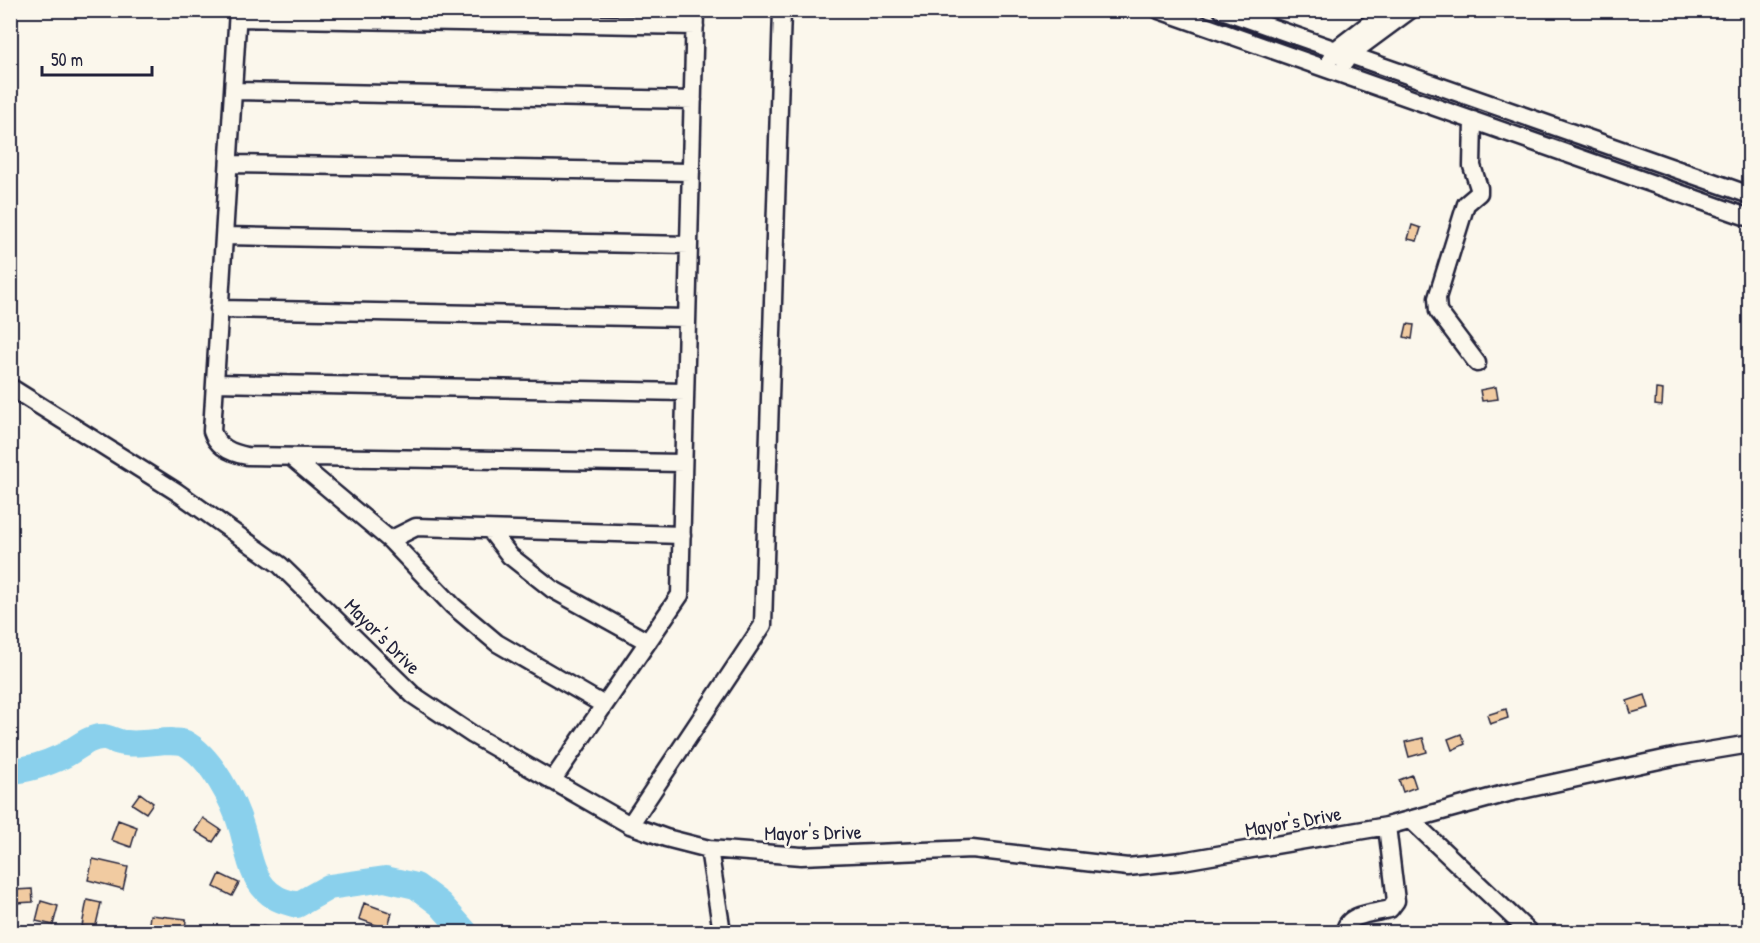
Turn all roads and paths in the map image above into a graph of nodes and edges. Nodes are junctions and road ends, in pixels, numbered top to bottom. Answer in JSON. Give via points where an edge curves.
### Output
{"nodes":[{"id":1,"x":782,"y":10,"type":"edge"},
{"id":2,"x":1159,"y":10,"type":"edge"},
{"id":3,"x":1222,"y":10,"type":"edge"},
{"id":4,"x":1387,"y":10,"type":"edge"},
{"id":5,"x":1410,"y":10,"type":"edge"},
{"id":6,"x":238,"y":14,"type":"edge"},
{"id":7,"x":695,"y":18,"type":"edge"},
{"id":8,"x":1342,"y":52,"type":"junction"},
{"id":9,"x":1333,"y":71,"type":"junction"},
{"id":10,"x":233,"y":91,"type":"junction"},
{"id":11,"x":693,"y":100,"type":"junction"},
{"id":12,"x":1473,"y":120,"type":"junction"},
{"id":13,"x":229,"y":164,"type":"junction"},
{"id":14,"x":691,"y":172,"type":"junction"},
{"id":15,"x":1749,"y":195,"type":"edge"},
{"id":16,"x":1749,"y":218,"type":"edge"},
{"id":17,"x":224,"y":236,"type":"junction"},
{"id":18,"x":689,"y":245,"type":"junction"},
{"id":19,"x":219,"y":309,"type":"junction"},
{"id":20,"x":687,"y":318,"type":"junction"},
{"id":21,"x":1477,"y":363,"type":"dead end"},
{"id":22,"x":215,"y":382,"type":"junction"},
{"id":23,"x":10,"y":387,"type":"edge"},
{"id":24,"x":686,"y":392,"type":"junction"},
{"id":25,"x":291,"y":457,"type":"junction"},
{"id":26,"x":683,"y":463,"type":"junction"},
{"id":27,"x":490,"y":530,"type":"junction"},
{"id":28,"x":682,"y":535,"type":"junction"},
{"id":29,"x":390,"y":540,"type":"junction"},
{"id":30,"x":648,"y":642,"type":"junction"},
{"id":31,"x":604,"y":705,"type":"junction"},
{"id":32,"x":1749,"y":744,"type":"edge"},
{"id":33,"x":552,"y":781,"type":"junction"},
{"id":34,"x":1411,"y":820,"type":"junction"},
{"id":35,"x":630,"y":825,"type":"junction"},
{"id":36,"x":1387,"y":826,"type":"junction"},
{"id":37,"x":709,"y":849,"type":"junction"},
{"id":38,"x":722,"y":933,"type":"edge"},
{"id":39,"x":1345,"y":933,"type":"edge"},
{"id":40,"x":1529,"y":933,"type":"edge"}],
"edges":[{"from":1,"to":35,"type":"street","via":[[763,625]]},
{"from":2,"to":9,"type":"street"},
{"from":3,"to":8,"type":"street"},
{"from":4,"to":8,"type":"street"},
{"from":5,"to":8,"type":"street"},
{"from":6,"to":7,"type":"street"},
{"from":6,"to":10,"type":"street"},
{"from":7,"to":11,"type":"street"},
{"from":8,"to":9,"type":"street"},
{"from":8,"to":15,"type":"street"},
{"from":9,"to":12,"type":"street"},
{"from":10,"to":11,"type":"street"},
{"from":10,"to":13,"type":"street"},
{"from":11,"to":14,"type":"street"},
{"from":12,"to":16,"type":"street"},
{"from":12,"to":21,"type":"street","via":[[1472,166],[1479,193],[1466,204],[1437,298],[1438,311]]},
{"from":13,"to":14,"type":"street"},
{"from":13,"to":17,"type":"street"},
{"from":14,"to":18,"type":"street"},
{"from":17,"to":18,"type":"street"},
{"from":17,"to":19,"type":"street"},
{"from":18,"to":20,"type":"street"},
{"from":19,"to":20,"type":"street"},
{"from":19,"to":22,"type":"street"},
{"from":20,"to":24,"type":"street"},
{"from":22,"to":24,"type":"street"},
{"from":22,"to":25,"type":"street","via":[[212,431],[221,446],[234,454]]},
{"from":23,"to":33,"type":"street","name":"Mayor's Drive","via":[[177,492],[280,565],[413,695]]},
{"from":24,"to":26,"type":"street"},
{"from":25,"to":26,"type":"street"},
{"from":25,"to":29,"type":"street"},
{"from":26,"to":28,"type":"street"},
{"from":27,"to":28,"type":"street"},
{"from":27,"to":29,"type":"street","via":[[416,527]]},
{"from":27,"to":30,"type":"street","via":[[510,556],[552,589]]},
{"from":28,"to":30,"type":"street","via":[[680,595]]},
{"from":29,"to":31,"type":"street","via":[[453,606],[497,643]]},
{"from":30,"to":31,"type":"street"},
{"from":31,"to":33,"type":"street"},
{"from":32,"to":34,"type":"street","name":"Mayor's Drive","via":[[1540,786]]},
{"from":33,"to":35,"type":"street","name":"Mayor's Drive"},
{"from":34,"to":36,"type":"street","name":"Mayor's Drive"},
{"from":34,"to":40,"type":"street"},
{"from":35,"to":37,"type":"street","name":"Mayor's Drive"},
{"from":36,"to":37,"type":"street","name":"Mayor's Drive","via":[[1128,867],[972,849],[801,855]]},
{"from":36,"to":39,"type":"street","via":[[1396,901],[1390,909],[1352,919]]},
{"from":37,"to":38,"type":"street"}]}
